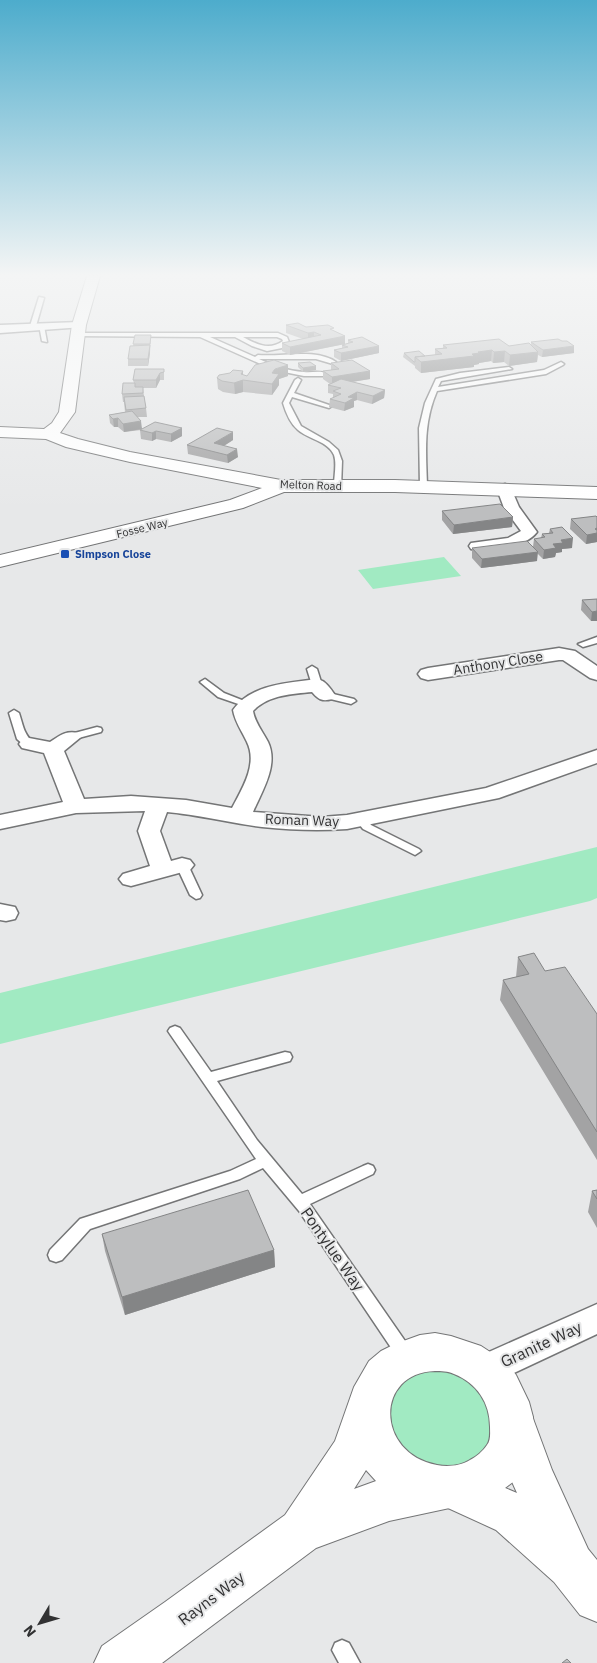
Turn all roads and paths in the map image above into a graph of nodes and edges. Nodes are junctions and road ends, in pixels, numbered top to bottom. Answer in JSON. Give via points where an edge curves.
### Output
{"nodes":[{"id":1,"x":75,"y":354,"type":"edge"},
{"id":2,"x":243,"y":354,"type":"edge"},
{"id":3,"x":248,"y":356,"type":"junction"},
{"id":4,"x":333,"y":362,"type":"edge"},
{"id":5,"x":561,"y":364,"type":"dead end"},
{"id":6,"x":510,"y":369,"type":"edge"},
{"id":7,"x":324,"y":374,"type":"edge"},
{"id":8,"x":298,"y":380,"type":"dead end"},
{"id":9,"x":435,"y":389,"type":"junction"},
{"id":10,"x":290,"y":394,"type":"junction"},
{"id":11,"x":328,"y":406,"type":"dead end"},
{"id":12,"x":0,"y":432,"type":"edge"},
{"id":13,"x":48,"y":434,"type":"junction"},
{"id":14,"x":281,"y":486,"type":"junction"},
{"id":15,"x":338,"y":486,"type":"junction"},
{"id":16,"x":423,"y":486,"type":"junction"},
{"id":17,"x":505,"y":489,"type":"junction"},
{"id":18,"x":597,"y":493,"type":"edge"},
{"id":19,"x":477,"y":546,"type":"edge"},
{"id":20,"x":0,"y":562,"type":"edge"},
{"id":21,"x":583,"y":646,"type":"edge"},
{"id":22,"x":428,"y":674,"type":"dead end"},
{"id":23,"x":597,"y":674,"type":"edge"},
{"id":24,"x":205,"y":682,"type":"dead end"},
{"id":25,"x":318,"y":683,"type":"joint"},
{"id":26,"x":351,"y":701,"type":"dead end"},
{"id":27,"x":247,"y":704,"type":"junction"},
{"id":28,"x":14,"y":712,"type":"dead end"},
{"id":29,"x":96,"y":730,"type":"dead end"},
{"id":30,"x":71,"y":737,"type":"joint"},
{"id":31,"x":29,"y":744,"type":"joint"},
{"id":32,"x":52,"y":749,"type":"junction"},
{"id":33,"x":597,"y":756,"type":"edge"},
{"id":34,"x":158,"y":805,"type":"junction"},
{"id":35,"x":76,"y":806,"type":"junction"},
{"id":36,"x":240,"y":815,"type":"junction"},
{"id":37,"x":361,"y":819,"type":"junction"},
{"id":38,"x":0,"y":822,"type":"edge"},
{"id":39,"x":415,"y":851,"type":"dead end"},
{"id":40,"x":172,"y":868,"type":"junction"},
{"id":41,"x":131,"y":879,"type":"dead end"},
{"id":42,"x":196,"y":895,"type":"dead end"},
{"id":43,"x":175,"y":1032,"type":"dead end"},
{"id":44,"x":285,"y":1057,"type":"dead end"},
{"id":45,"x":209,"y":1078,"type":"junction"},
{"id":46,"x":265,"y":1161,"type":"junction"},
{"id":47,"x":368,"y":1170,"type":"dead end"},
{"id":48,"x":300,"y":1202,"type":"junction"},
{"id":49,"x":56,"y":1255,"type":"dead end"},
{"id":50,"x":597,"y":1318,"type":"edge"},
{"id":51,"x":407,"y":1357,"type":"junction"},
{"id":52,"x":485,"y":1370,"type":"junction"},
{"id":53,"x":368,"y":1410,"type":"junction"},
{"id":54,"x":513,"y":1419,"type":"junction"},
{"id":55,"x":448,"y":1488,"type":"junction"},
{"id":56,"x":301,"y":1532,"type":"junction"},
{"id":57,"x":584,"y":1581,"type":"edge"},
{"id":58,"x":118,"y":1663,"type":"edge"}],
"edges":[{"from":1,"to":13,"type":"main road","via":[[67,412]]},
{"from":2,"to":3,"type":"lane"},
{"from":3,"to":4,"type":"lane","via":[[320,358]]},
{"from":3,"to":7,"type":"lane","via":[[276,369]]},
{"from":5,"to":9,"type":"lane","via":[[546,372]]},
{"from":6,"to":9,"type":"lane","via":[[442,378]]},
{"from":8,"to":10,"type":"lane"},
{"from":9,"to":16,"type":"lane","via":[[422,428]]},
{"from":10,"to":11,"type":"lane"},
{"from":10,"to":15,"type":"lane","via":[[286,403],[294,422],[337,452]]},
{"from":12,"to":13,"type":"main road","name":"Melton Road"},
{"from":13,"to":14,"type":"main road","name":"Melton Road","via":[[130,457]]},
{"from":14,"to":15,"type":"main road","name":"Melton Road"},
{"from":14,"to":20,"type":"main road","name":"Fosse Way","via":[[236,504]]},
{"from":15,"to":16,"type":"main road","name":"Melton Road"},
{"from":16,"to":17,"type":"main road","name":"Melton Road"},
{"from":17,"to":18,"type":"main road","name":"Melton Road"},
{"from":17,"to":19,"type":"street","via":[[512,508],[529,532],[525,538]]},
{"from":21,"to":22,"type":"street","name":"Anthony Close"},
{"from":21,"to":23,"type":"street","name":"Anthony Close"},
{"from":24,"to":27,"type":"lane","via":[[221,695]]},
{"from":25,"to":26,"type":"lane"},
{"from":25,"to":27,"type":"street","via":[[265,695]]},
{"from":27,"to":36,"type":"street","via":[[243,710],[244,721],[258,743],[262,764]]},
{"from":28,"to":31,"type":"lane","via":[[22,739]]},
{"from":29,"to":30,"type":"lane"},
{"from":30,"to":32,"type":"street"},
{"from":31,"to":32,"type":"street"},
{"from":32,"to":35,"type":"street"},
{"from":33,"to":37,"type":"street","name":"Roman Way","via":[[491,793]]},
{"from":34,"to":35,"type":"street","name":"Roman Way"},
{"from":34,"to":36,"type":"street","name":"Roman Way"},
{"from":34,"to":40,"type":"street","via":[[149,831]]},
{"from":35,"to":38,"type":"street","name":"Roman Way"},
{"from":36,"to":37,"type":"street","name":"Roman Way","via":[[261,820],[322,824]]},
{"from":37,"to":39,"type":"lane","via":[[367,827]]},
{"from":40,"to":41,"type":"street"},
{"from":40,"to":42,"type":"lane"},
{"from":43,"to":45,"type":"lane","name":"Pontylue Way"},
{"from":44,"to":45,"type":"lane"},
{"from":45,"to":46,"type":"lane","name":"Pontylue Way"},
{"from":46,"to":48,"type":"lane","name":"Pontylue Way"},
{"from":46,"to":49,"type":"lane","via":[[217,1181],[86,1224]]},
{"from":47,"to":48,"type":"lane"},
{"from":48,"to":51,"type":"lane","name":"Pontylue Way"},
{"from":50,"to":52,"type":"street","name":"Granite Way"},
{"from":51,"to":52,"type":"main road","via":[[421,1353],[459,1356]]},
{"from":51,"to":53,"type":"main road","via":[[388,1370],[374,1387]]},
{"from":52,"to":54,"type":"main road","via":[[502,1388]]},
{"from":53,"to":55,"type":"main road","via":[[375,1444],[394,1468],[417,1482]]},
{"from":53,"to":56,"type":"main road","name":"Rayns Way","via":[[351,1454]]},
{"from":54,"to":55,"type":"main road","via":[[511,1442],[499,1465],[480,1480]]},
{"from":54,"to":57,"type":"main road","via":[[531,1476]]},
{"from":55,"to":56,"type":"main road","name":"Rayns Way","via":[[390,1498]]},
{"from":55,"to":57,"type":"main road","via":[[512,1514]]},
{"from":56,"to":58,"type":"main road","name":"Rayns Way","via":[[156,1639]]}]}
